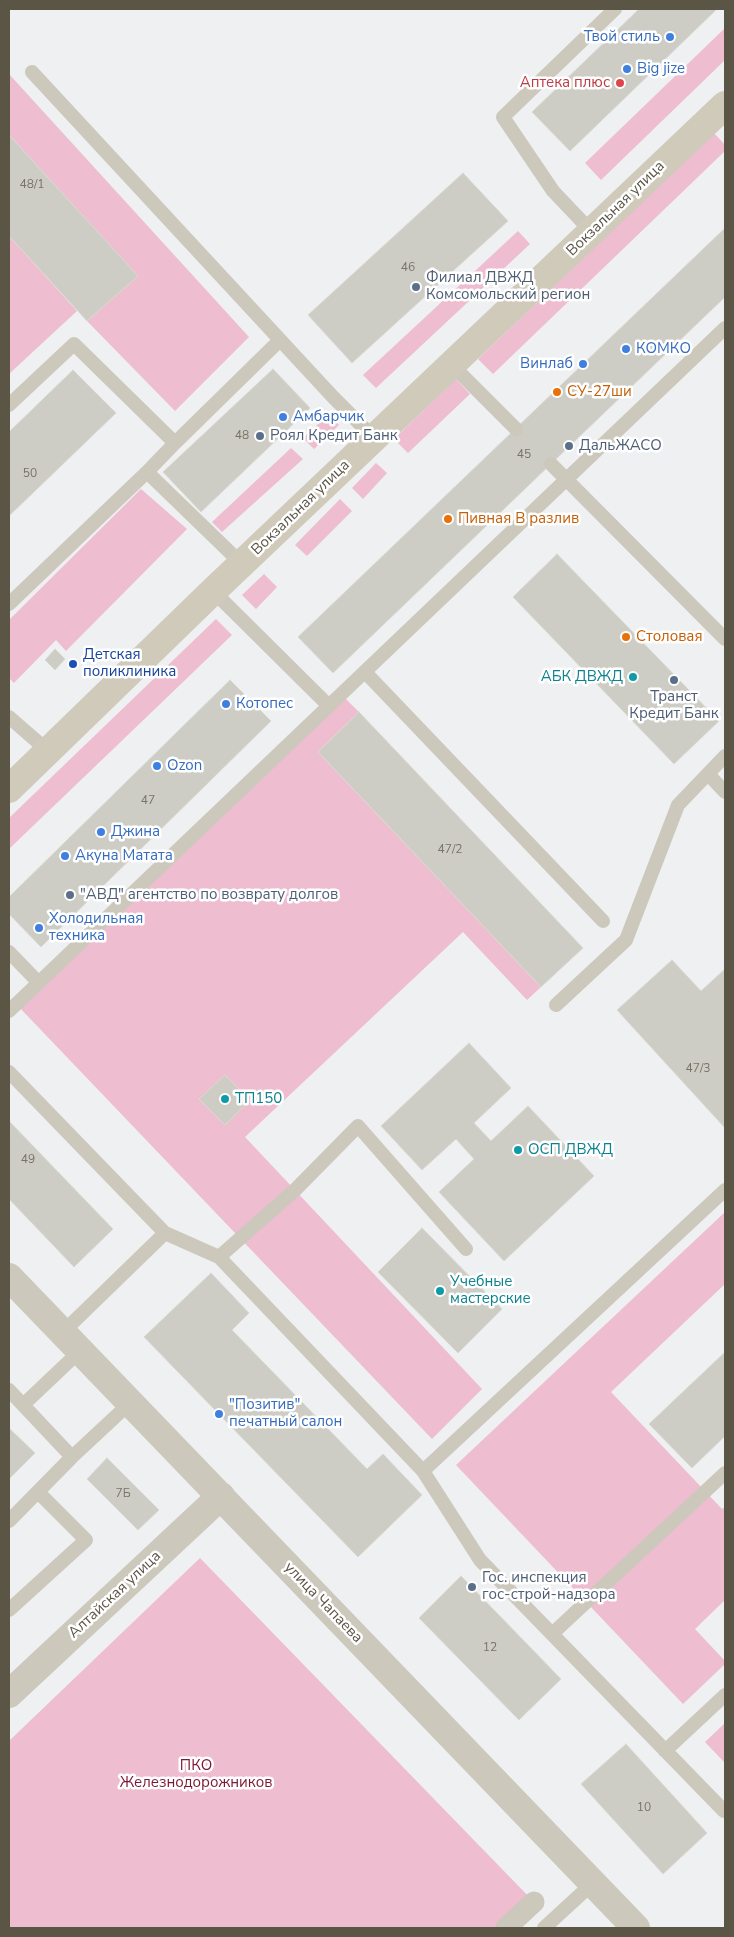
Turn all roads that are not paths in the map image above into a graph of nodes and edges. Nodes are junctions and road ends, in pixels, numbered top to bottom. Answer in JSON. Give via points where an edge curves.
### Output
{"nodes":[{"id":1,"x":615,"y":9,"type":"edge"},
{"id":2,"x":32,"y":72,"type":"dead end"},
{"id":3,"x":723,"y":112,"type":"edge"},
{"id":4,"x":592,"y":232,"type":"junction"},
{"id":5,"x":725,"y":328,"type":"edge"},
{"id":6,"x":280,"y":340,"type":"junction"},
{"id":7,"x":452,"y":365,"type":"junction"},
{"id":8,"x":9,"y":406,"type":"edge"},
{"id":9,"x":516,"y":428,"type":"dead end"},
{"id":10,"x":374,"y":438,"type":"junction"},
{"id":11,"x":175,"y":443,"type":"junction"},
{"id":12,"x":551,"y":464,"type":"dead end"},
{"id":13,"x":147,"y":472,"type":"junction"},
{"id":14,"x":566,"y":480,"type":"junction"},
{"id":15,"x":242,"y":564,"type":"junction"},
{"id":16,"x":213,"y":591,"type":"junction"},
{"id":17,"x":9,"y":604,"type":"edge"},
{"id":18,"x":725,"y":638,"type":"edge"},
{"id":19,"x":365,"y":672,"type":"junction"},
{"id":20,"x":329,"y":706,"type":"junction"},
{"id":21,"x":9,"y":717,"type":"edge"},
{"id":22,"x":48,"y":751,"type":"junction"},
{"id":23,"x":725,"y":756,"type":"edge"},
{"id":24,"x":708,"y":774,"type":"junction"},
{"id":25,"x":9,"y":789,"type":"edge"},
{"id":26,"x":725,"y":792,"type":"edge"},
{"id":27,"x":603,"y":921,"type":"dead end"},
{"id":28,"x":9,"y":952,"type":"edge"},
{"id":29,"x":39,"y":983,"type":"junction"},
{"id":30,"x":556,"y":1005,"type":"dead end"},
{"id":31,"x":9,"y":1011,"type":"edge"},
{"id":32,"x":9,"y":1072,"type":"edge"},
{"id":33,"x":725,"y":1190,"type":"edge"},
{"id":34,"x":165,"y":1233,"type":"junction"},
{"id":35,"x":466,"y":1248,"type":"dead end"},
{"id":36,"x":219,"y":1257,"type":"junction"},
{"id":37,"x":11,"y":1285,"type":"edge"},
{"id":38,"x":71,"y":1342,"type":"junction"},
{"id":39,"x":9,"y":1390,"type":"edge"},
{"id":40,"x":130,"y":1403,"type":"junction"},
{"id":41,"x":22,"y":1405,"type":"junction"},
{"id":42,"x":72,"y":1457,"type":"junction"},
{"id":43,"x":423,"y":1470,"type":"junction"},
{"id":44,"x":725,"y":1473,"type":"edge"},
{"id":45,"x":38,"y":1492,"type":"junction"},
{"id":46,"x":220,"y":1496,"type":"junction"},
{"id":47,"x":9,"y":1521,"type":"edge"},
{"id":48,"x":9,"y":1610,"type":"edge"},
{"id":49,"x":552,"y":1634,"type":"junction"},
{"id":50,"x":9,"y":1694,"type":"edge"},
{"id":51,"x":725,"y":1695,"type":"edge"},
{"id":52,"x":665,"y":1751,"type":"junction"},
{"id":53,"x":724,"y":1811,"type":"dead end"},
{"id":54,"x":593,"y":1883,"type":"junction"},
{"id":55,"x":534,"y":1902,"type":"dead end"},
{"id":56,"x":506,"y":1928,"type":"edge"},
{"id":57,"x":544,"y":1928,"type":"edge"},
{"id":58,"x":636,"y":1928,"type":"edge"}],
"edges":[{"from":1,"to":4,"type":"lane","via":[[503,117],[553,191]]},
{"from":2,"to":6,"type":"lane"},
{"from":3,"to":4,"type":"main road","name":"Вокзальная улица"},
{"from":4,"to":7,"type":"main road","name":"Вокзальная улица"},
{"from":5,"to":14,"type":"lane"},
{"from":6,"to":10,"type":"lane"},
{"from":6,"to":11,"type":"lane"},
{"from":7,"to":9,"type":"lane"},
{"from":7,"to":10,"type":"main road","name":"Вокзальная улица"},
{"from":8,"to":11,"type":"lane","via":[[74,344]]},
{"from":10,"to":15,"type":"main road","name":"Вокзальная улица"},
{"from":11,"to":13,"type":"lane"},
{"from":12,"to":14,"type":"lane"},
{"from":13,"to":15,"type":"lane"},
{"from":13,"to":17,"type":"lane"},
{"from":14,"to":18,"type":"lane"},
{"from":14,"to":19,"type":"lane"},
{"from":15,"to":16,"type":"main road","name":"Вокзальная улица"},
{"from":16,"to":20,"type":"lane"},
{"from":16,"to":22,"type":"main road","name":"Вокзальная улица"},
{"from":19,"to":20,"type":"lane"},
{"from":19,"to":27,"type":"lane"},
{"from":20,"to":29,"type":"lane"},
{"from":21,"to":22,"type":"lane"},
{"from":22,"to":25,"type":"main road","name":"Вокзальная улица"},
{"from":23,"to":24,"type":"lane"},
{"from":24,"to":26,"type":"lane"},
{"from":24,"to":30,"type":"lane","via":[[678,805],[626,940]]},
{"from":28,"to":29,"type":"lane"},
{"from":29,"to":31,"type":"lane"},
{"from":32,"to":34,"type":"lane"},
{"from":33,"to":43,"type":"lane"},
{"from":34,"to":36,"type":"lane"},
{"from":34,"to":38,"type":"lane"},
{"from":35,"to":36,"type":"lane","via":[[358,1126],[295,1190]]},
{"from":36,"to":43,"type":"lane"},
{"from":37,"to":38,"type":"street","name":"улица Чапаева"},
{"from":38,"to":40,"type":"street","name":"улица Чапаева"},
{"from":38,"to":41,"type":"lane"},
{"from":39,"to":41,"type":"lane"},
{"from":40,"to":42,"type":"lane"},
{"from":40,"to":46,"type":"street","name":"улица Чапаева"},
{"from":41,"to":42,"type":"lane"},
{"from":42,"to":45,"type":"lane"},
{"from":43,"to":49,"type":"lane","via":[[480,1560]]},
{"from":44,"to":49,"type":"lane"},
{"from":45,"to":47,"type":"lane"},
{"from":45,"to":48,"type":"lane","via":[[86,1540]]},
{"from":46,"to":50,"type":"street","name":"Алтайская улица"},
{"from":46,"to":54,"type":"street","name":"улица Чапаева"},
{"from":49,"to":52,"type":"lane"},
{"from":51,"to":52,"type":"lane"},
{"from":52,"to":53,"type":"lane"},
{"from":54,"to":57,"type":"lane"},
{"from":54,"to":58,"type":"street","name":"улица Чапаева"},
{"from":55,"to":56,"type":"street"}]}
